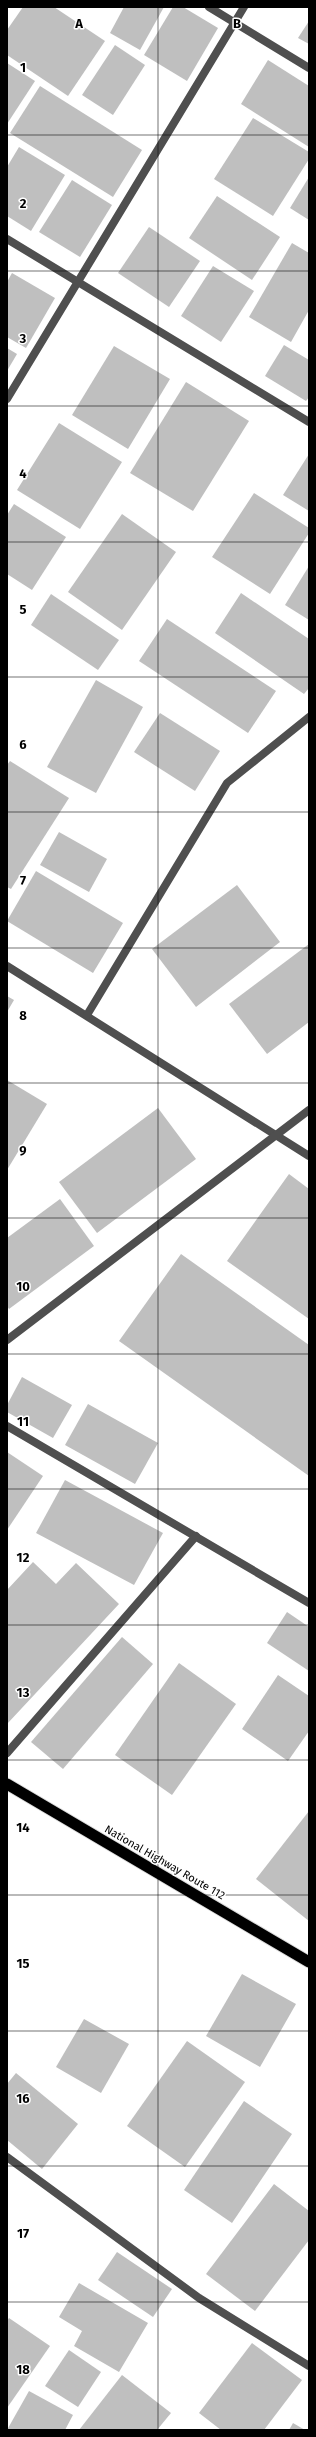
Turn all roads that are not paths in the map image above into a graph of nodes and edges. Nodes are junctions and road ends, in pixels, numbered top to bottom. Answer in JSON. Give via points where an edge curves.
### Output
{"nodes":[{"id":1,"x":209,"y":7,"type":"edge"},
{"id":2,"x":244,"y":7,"type":"edge"},
{"id":3,"x":235,"y":23,"type":"junction"},
{"id":4,"x":309,"y":68,"type":"edge"},
{"id":5,"x":7,"y":239,"type":"edge"},
{"id":6,"x":79,"y":282,"type":"junction"},
{"id":7,"x":7,"y":399,"type":"edge"},
{"id":8,"x":309,"y":422,"type":"edge"},
{"id":9,"x":309,"y":717,"type":"edge"},
{"id":10,"x":7,"y":966,"type":"edge"},
{"id":11,"x":87,"y":1015,"type":"junction"},
{"id":12,"x":309,"y":1110,"type":"edge"},
{"id":13,"x":276,"y":1135,"type":"junction"},
{"id":14,"x":309,"y":1156,"type":"edge"},
{"id":15,"x":7,"y":1340,"type":"edge"},
{"id":16,"x":7,"y":1426,"type":"edge"},
{"id":17,"x":196,"y":1536,"type":"junction"},
{"id":18,"x":309,"y":1603,"type":"edge"},
{"id":19,"x":7,"y":1753,"type":"edge"},
{"id":20,"x":7,"y":1784,"type":"edge"},
{"id":21,"x":309,"y":1962,"type":"edge"},
{"id":22,"x":7,"y":2157,"type":"edge"},
{"id":23,"x":309,"y":2366,"type":"edge"}],
"edges":[{"from":1,"to":3,"type":"street"},
{"from":2,"to":3,"type":"street"},
{"from":3,"to":4,"type":"street"},
{"from":3,"to":6,"type":"street"},
{"from":5,"to":6,"type":"street"},
{"from":6,"to":7,"type":"street"},
{"from":6,"to":8,"type":"street"},
{"from":9,"to":11,"type":"street","via":[[227,783]]},
{"from":10,"to":11,"type":"street"},
{"from":11,"to":13,"type":"street"},
{"from":12,"to":13,"type":"street"},
{"from":13,"to":14,"type":"street"},
{"from":13,"to":15,"type":"street"},
{"from":16,"to":17,"type":"street"},
{"from":17,"to":18,"type":"street"},
{"from":17,"to":19,"type":"street"},
{"from":20,"to":21,"type":"highway","name":"National Highway Route 112"},
{"from":22,"to":23,"type":"street","via":[[199,2298]]}]}
